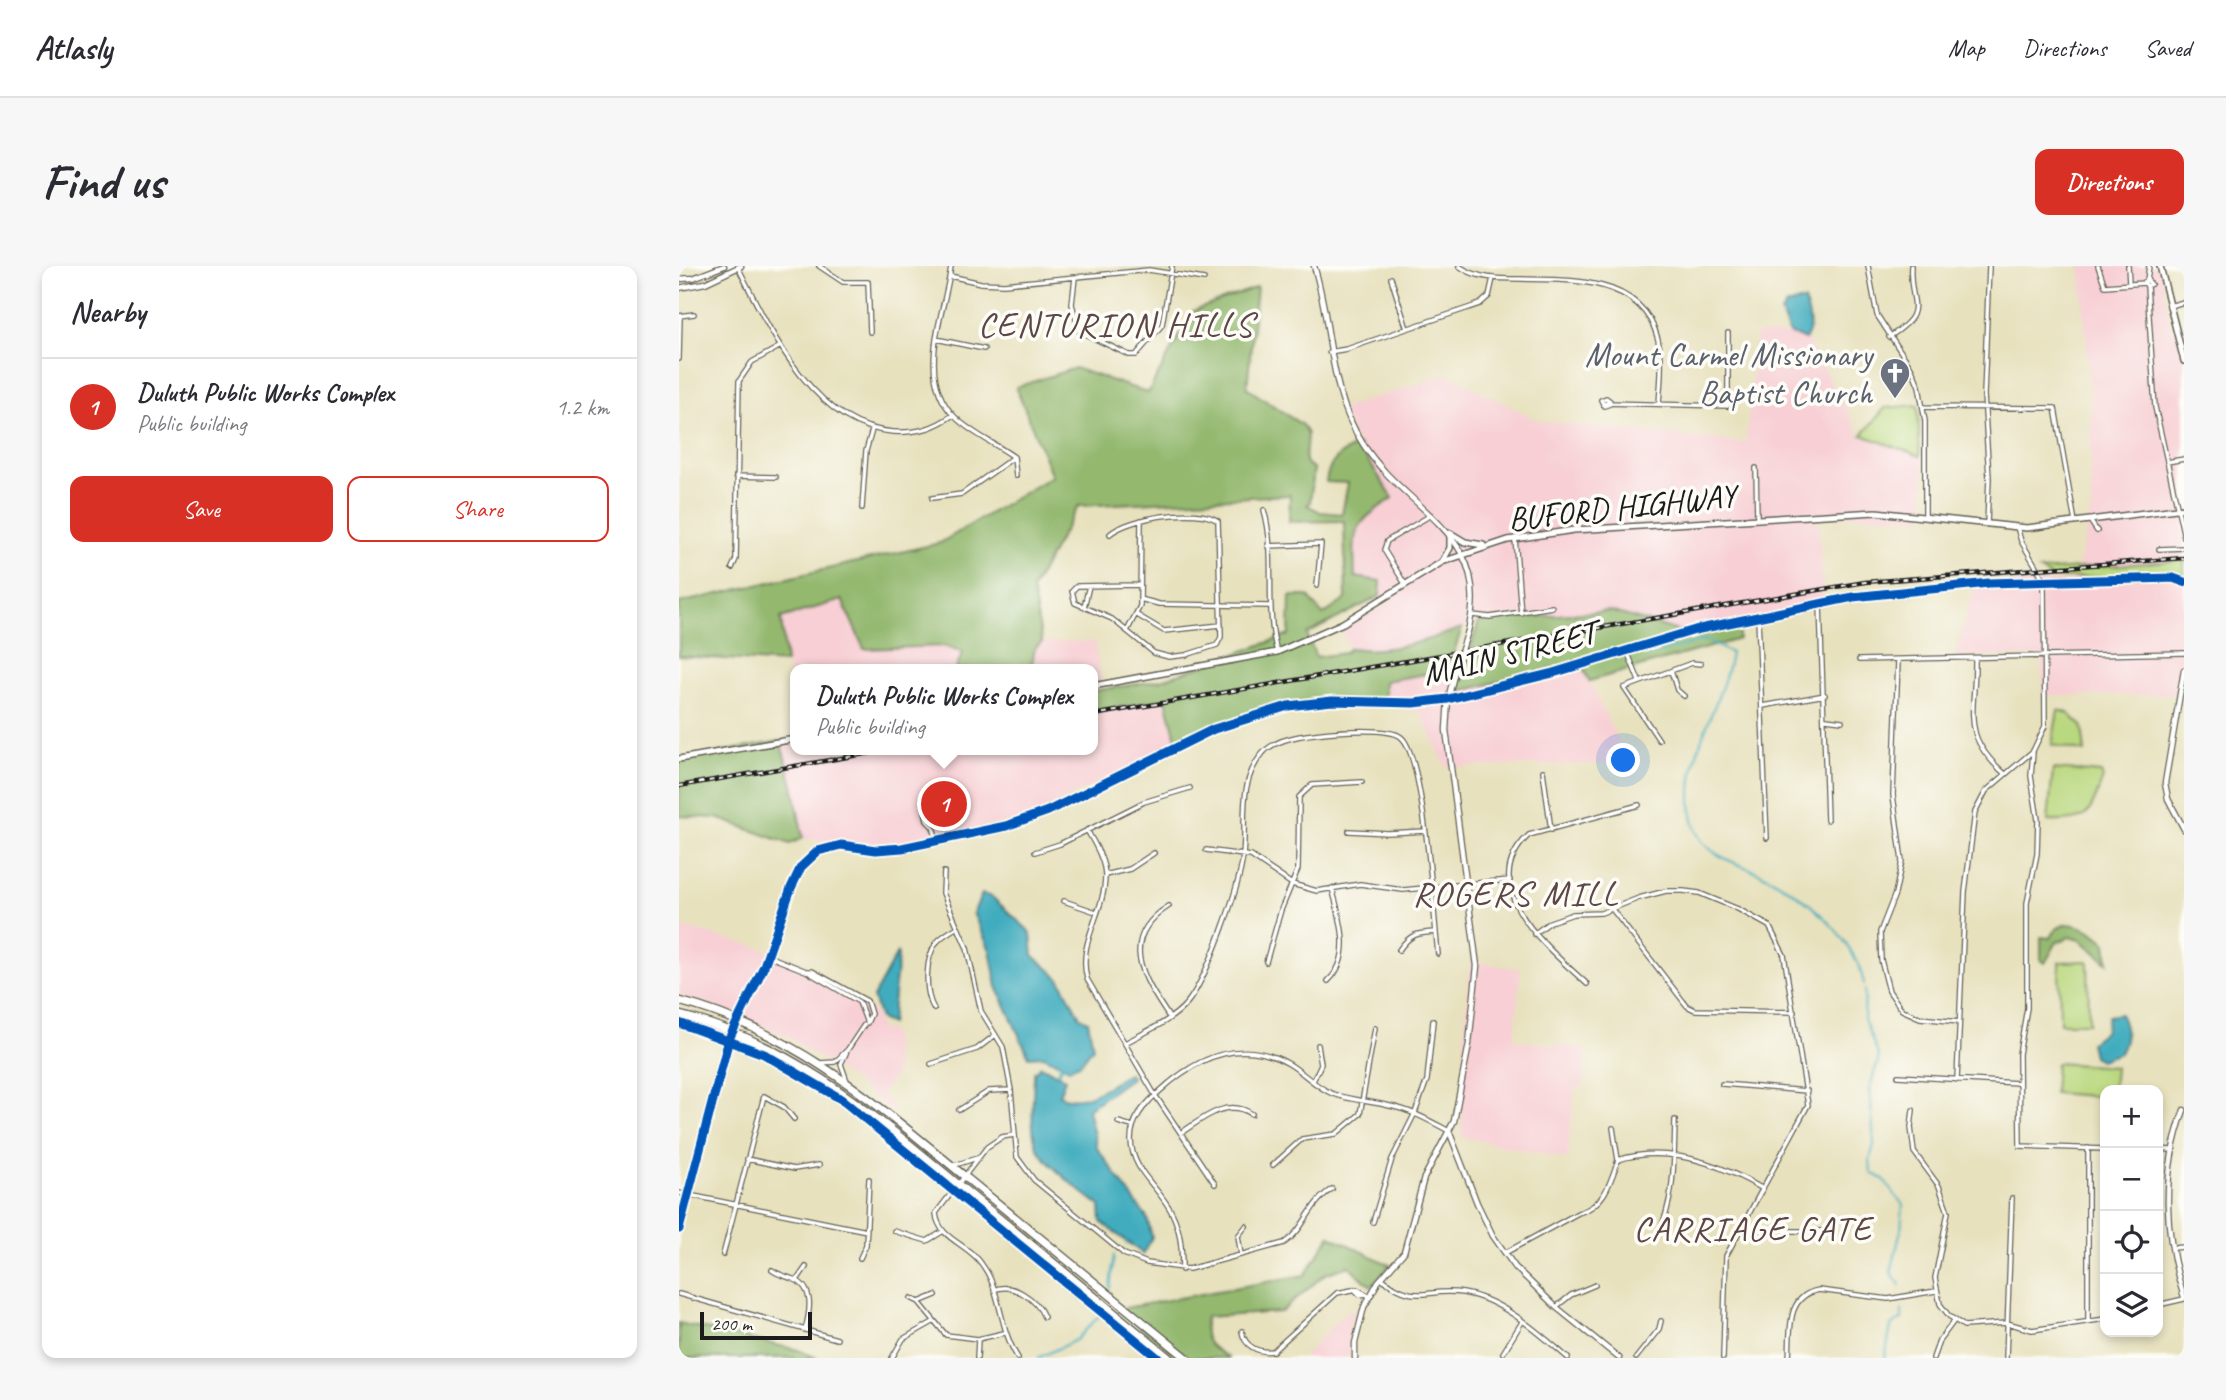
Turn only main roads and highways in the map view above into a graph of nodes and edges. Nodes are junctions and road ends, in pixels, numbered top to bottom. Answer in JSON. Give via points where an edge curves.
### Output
{"nodes":[{"id":1,"x":2160,"y":266,"type":"edge"},
{"id":2,"x":2184,"y":361,"type":"edge"},
{"id":3,"x":2184,"y":508,"type":"edge"},
{"id":4,"x":1489,"y":545,"type":"junction"},
{"id":5,"x":1442,"y":562,"type":"junction"},
{"id":6,"x":1098,"y":685,"type":"edge"},
{"id":7,"x":790,"y":740,"type":"edge"},
{"id":8,"x":679,"y":759,"type":"edge"},
{"id":9,"x":679,"y":1001,"type":"edge"},
{"id":10,"x":679,"y":1015,"type":"edge"},
{"id":11,"x":1169,"y":1358,"type":"edge"},
{"id":12,"x":1186,"y":1358,"type":"edge"}],
"edges":[{"from":1,"to":2,"type":"main road"},
{"from":3,"to":4,"type":"main road","name":"BUFORD HIGHWAY","via":[[2075,524],[2017,527],[1865,512],[1574,530]]},
{"from":4,"to":5,"type":"main road","name":"BUFORD HIGHWAY"},
{"from":4,"to":5,"type":"main road","via":[[1468,543],[1450,533],[1450,548]]},
{"from":5,"to":6,"type":"main road","name":"BUFORD HIGHWAY","via":[[1343,623],[1277,652]]},
{"from":7,"to":8,"type":"main road"},
{"from":9,"to":12,"type":"highway","via":[[776,1036],[847,1081]]},
{"from":10,"to":11,"type":"highway","via":[[732,1031],[799,1063],[845,1094]]}]}
